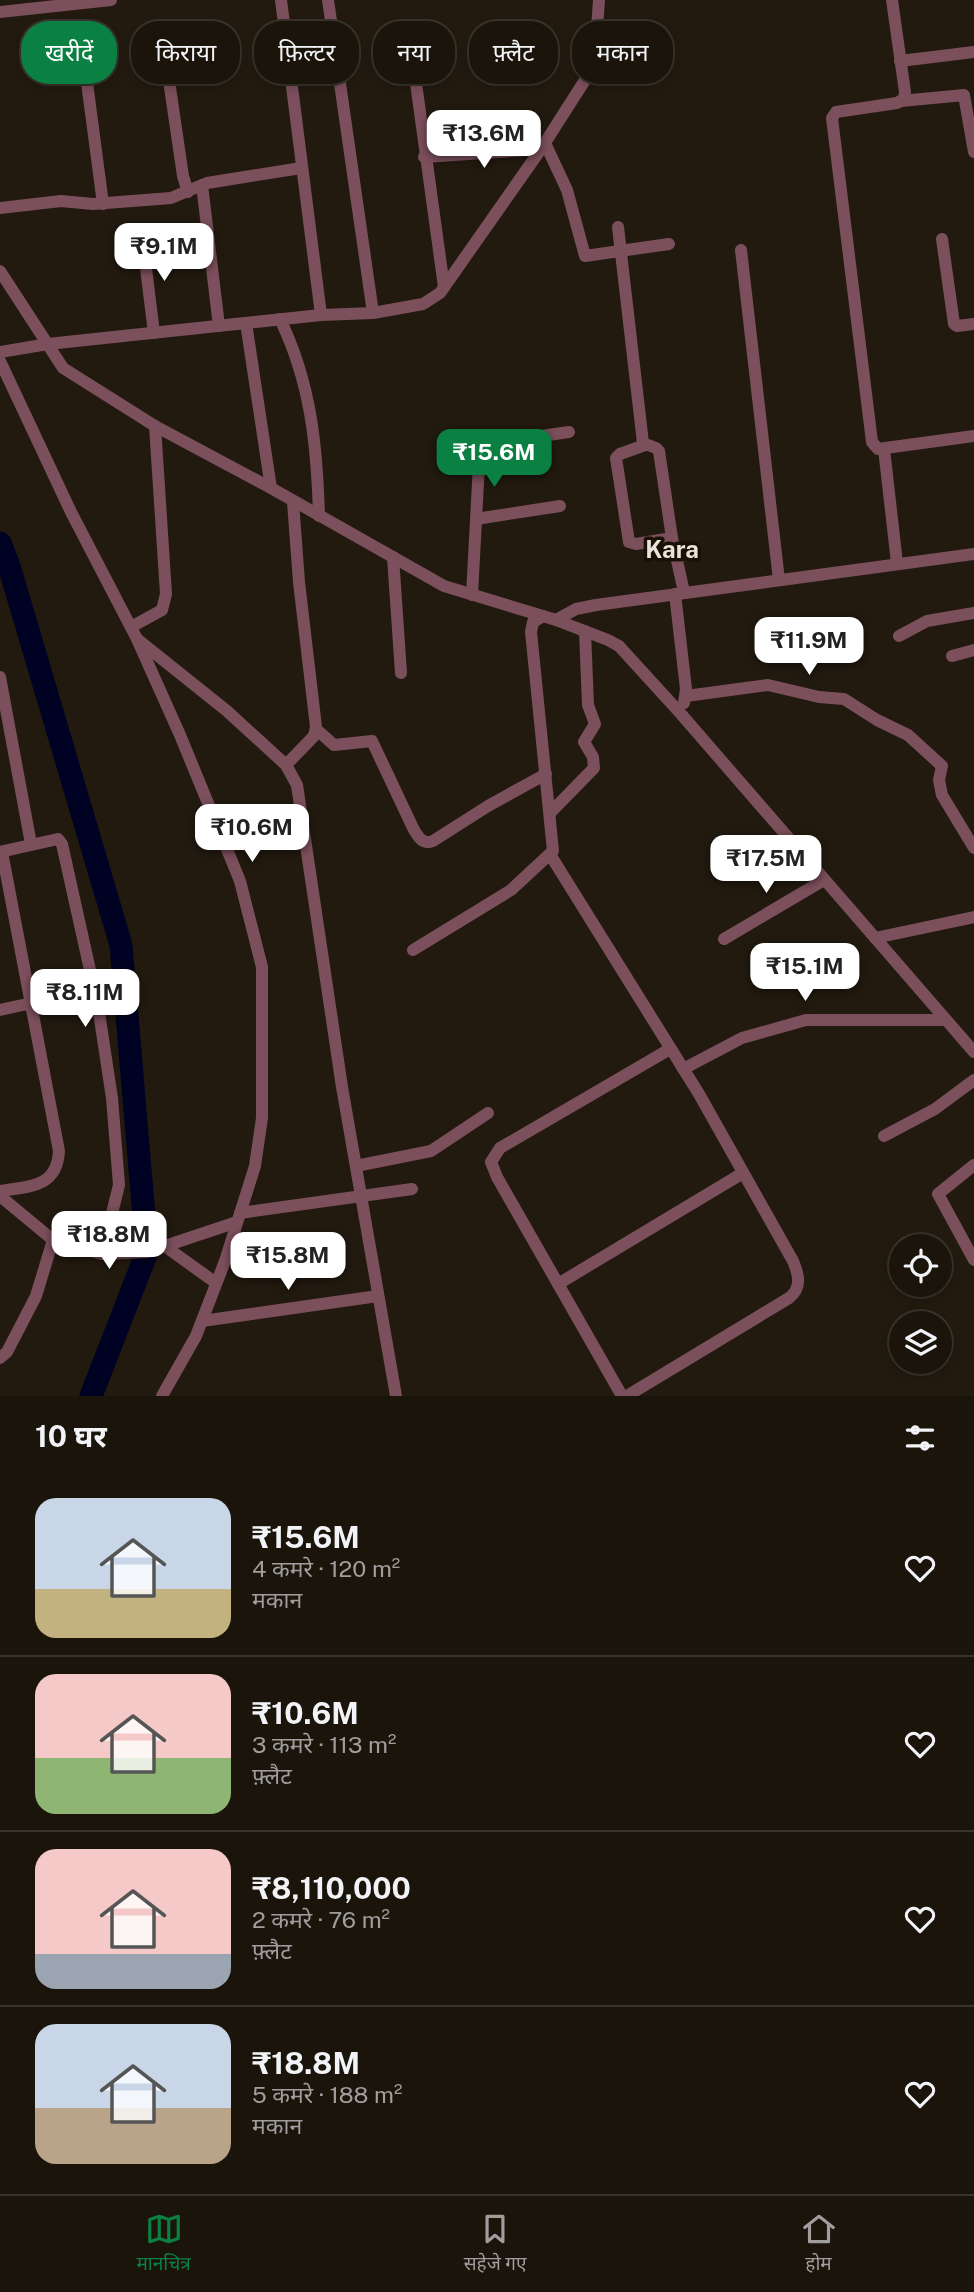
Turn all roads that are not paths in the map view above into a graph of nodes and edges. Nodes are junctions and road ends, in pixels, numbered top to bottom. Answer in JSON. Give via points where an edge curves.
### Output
{"nodes":[{"id":1,"x":111,"y":0,"type":"edge"},
{"id":2,"x":281,"y":0,"type":"edge"},
{"id":3,"x":328,"y":0,"type":"edge"},
{"id":4,"x":599,"y":0,"type":"edge"},
{"id":5,"x":892,"y":0,"type":"edge"},
{"id":6,"x":0,"y":12,"type":"edge"},
{"id":7,"x":974,"y":52,"type":"edge"},
{"id":8,"x":900,"y":61,"type":"junction"},
{"id":9,"x":87,"y":84,"type":"edge"},
{"id":10,"x":169,"y":84,"type":"edge"},
{"id":11,"x":415,"y":84,"type":"edge"},
{"id":12,"x":901,"y":101,"type":"junction"},
{"id":13,"x":543,"y":146,"type":"junction"},
{"id":14,"x":974,"y":152,"type":"edge"},
{"id":15,"x":424,"y":157,"type":"junction"},
{"id":16,"x":301,"y":168,"type":"junction"},
{"id":17,"x":202,"y":185,"type":"junction"},
{"id":18,"x":188,"y":192,"type":"junction"},
{"id":19,"x":103,"y":204,"type":"junction"},
{"id":20,"x":0,"y":208,"type":"edge"},
{"id":21,"x":618,"y":228,"type":"dead end"},
{"id":22,"x":142,"y":236,"type":"dead end"},
{"id":23,"x":942,"y":239,"type":"dead end"},
{"id":24,"x":669,"y":244,"type":"dead end"},
{"id":25,"x":741,"y":250,"type":"dead end"},
{"id":26,"x":621,"y":251,"type":"junction"},
{"id":27,"x":0,"y":271,"type":"edge"},
{"id":28,"x":444,"y":287,"type":"junction"},
{"id":29,"x":373,"y":313,"type":"junction"},
{"id":30,"x":321,"y":315,"type":"junction"},
{"id":31,"x":280,"y":319,"type":"junction"},
{"id":32,"x":246,"y":323,"type":"junction"},
{"id":33,"x":974,"y":324,"type":"edge"},
{"id":34,"x":219,"y":326,"type":"junction"},
{"id":35,"x":154,"y":333,"type":"junction"},
{"id":36,"x":48,"y":344,"type":"junction"},
{"id":37,"x":0,"y":352,"type":"edge"},
{"id":38,"x":0,"y":361,"type":"edge"},
{"id":39,"x":155,"y":426,"type":"junction"},
{"id":40,"x":569,"y":432,"type":"dead end"},
{"id":41,"x":974,"y":436,"type":"edge"},
{"id":42,"x":645,"y":445,"type":"junction"},
{"id":43,"x":884,"y":449,"type":"junction"},
{"id":44,"x":271,"y":488,"type":"junction"},
{"id":45,"x":293,"y":502,"type":"junction"},
{"id":46,"x":560,"y":506,"type":"dead end"},
{"id":47,"x":319,"y":516,"type":"junction"},
{"id":48,"x":476,"y":519,"type":"junction"},
{"id":49,"x":672,"y":538,"type":"junction"},
{"id":50,"x":974,"y":554,"type":"edge"},
{"id":51,"x":393,"y":557,"type":"junction"},
{"id":52,"x":897,"y":563,"type":"junction"},
{"id":53,"x":779,"y":580,"type":"junction"},
{"id":54,"x":679,"y":593,"type":"junction"},
{"id":55,"x":472,"y":595,"type":"junction"},
{"id":56,"x":974,"y":613,"type":"edge"},
{"id":57,"x":549,"y":618,"type":"junction"},
{"id":58,"x":585,"y":631,"type":"junction"},
{"id":59,"x":134,"y":633,"type":"junction"},
{"id":60,"x":899,"y":636,"type":"dead end"},
{"id":61,"x":974,"y":650,"type":"edge"},
{"id":62,"x":952,"y":656,"type":"dead end"},
{"id":63,"x":401,"y":673,"type":"dead end"},
{"id":64,"x":0,"y":677,"type":"edge"},
{"id":65,"x":686,"y":696,"type":"junction"},
{"id":66,"x":681,"y":714,"type":"junction"},
{"id":67,"x":4,"y":721,"type":"edge"},
{"id":68,"x":316,"y":729,"type":"junction"},
{"id":69,"x":286,"y":765,"type":"junction"},
{"id":70,"x":546,"y":774,"type":"junction"},
{"id":71,"x":550,"y":813,"type":"junction"},
{"id":72,"x":31,"y":844,"type":"junction"},
{"id":73,"x":974,"y":848,"type":"edge"},
{"id":74,"x":1,"y":852,"type":"edge"},
{"id":75,"x":551,"y":856,"type":"junction"},
{"id":76,"x":824,"y":880,"type":"junction"},
{"id":77,"x":974,"y":917,"type":"edge"},
{"id":78,"x":875,"y":938,"type":"junction"},
{"id":79,"x":724,"y":939,"type":"dead end"},
{"id":80,"x":413,"y":950,"type":"dead end"},
{"id":81,"x":32,"y":1003,"type":"junction"},
{"id":82,"x":0,"y":1010,"type":"edge"},
{"id":83,"x":946,"y":1020,"type":"junction"},
{"id":84,"x":670,"y":1049,"type":"junction"},
{"id":85,"x":974,"y":1052,"type":"edge"},
{"id":86,"x":683,"y":1069,"type":"junction"},
{"id":87,"x":974,"y":1080,"type":"edge"},
{"id":88,"x":488,"y":1113,"type":"dead end"},
{"id":89,"x":884,"y":1136,"type":"dead end"},
{"id":90,"x":974,"y":1165,"type":"edge"},
{"id":91,"x":356,"y":1166,"type":"junction"},
{"id":92,"x":743,"y":1173,"type":"junction"},
{"id":93,"x":412,"y":1189,"type":"dead end"},
{"id":94,"x":0,"y":1191,"type":"edge"},
{"id":95,"x":0,"y":1196,"type":"edge"},
{"id":96,"x":362,"y":1197,"type":"junction"},
{"id":97,"x":239,"y":1217,"type":"junction"},
{"id":98,"x":52,"y":1240,"type":"junction"},
{"id":99,"x":166,"y":1247,"type":"junction"},
{"id":100,"x":102,"y":1254,"type":"junction"},
{"id":101,"x":974,"y":1260,"type":"edge"},
{"id":102,"x":216,"y":1283,"type":"junction"},
{"id":103,"x":558,"y":1284,"type":"junction"},
{"id":104,"x":379,"y":1296,"type":"junction"},
{"id":105,"x":202,"y":1321,"type":"junction"},
{"id":106,"x":0,"y":1358,"type":"edge"},
{"id":107,"x":162,"y":1396,"type":"edge"},
{"id":108,"x":396,"y":1396,"type":"edge"},
{"id":109,"x":625,"y":1396,"type":"edge"}],
"edges":[{"from":1,"to":6,"type":"street"},
{"from":2,"to":16,"type":"street"},
{"from":3,"to":29,"type":"street"},
{"from":4,"to":13,"type":"street","via":[[589,71]]},
{"from":5,"to":8,"type":"street"},
{"from":7,"to":8,"type":"street"},
{"from":8,"to":12,"type":"street","via":[[905,96]]},
{"from":9,"to":19,"type":"street"},
{"from":10,"to":18,"type":"street"},
{"from":11,"to":15,"type":"street"},
{"from":12,"to":14,"type":"street","via":[[964,95]]},
{"from":12,"to":43,"type":"street","via":[[840,111],[832,118],[872,442],[875,448]]},
{"from":13,"to":15,"type":"street"},
{"from":13,"to":26,"type":"street","via":[[567,190],[584,255]]},
{"from":13,"to":28,"type":"street"},
{"from":15,"to":28,"type":"street"},
{"from":16,"to":17,"type":"street"},
{"from":16,"to":30,"type":"street"},
{"from":17,"to":18,"type":"street"},
{"from":17,"to":34,"type":"street"},
{"from":18,"to":19,"type":"street"},
{"from":19,"to":20,"type":"street","via":[[61,201]]},
{"from":21,"to":26,"type":"street"},
{"from":22,"to":35,"type":"street"},
{"from":23,"to":33,"type":"street","via":[[954,324]]},
{"from":24,"to":26,"type":"street"},
{"from":25,"to":53,"type":"street"},
{"from":26,"to":42,"type":"street"},
{"from":27,"to":36,"type":"street"},
{"from":28,"to":29,"type":"street","via":[[436,298],[423,304]]},
{"from":29,"to":30,"type":"street"},
{"from":30,"to":31,"type":"street"},
{"from":31,"to":32,"type":"street"},
{"from":31,"to":47,"type":"street","via":[[299,359],[308,399],[318,466]]},
{"from":32,"to":34,"type":"street"},
{"from":32,"to":44,"type":"street"},
{"from":34,"to":35,"type":"street"},
{"from":35,"to":36,"type":"street"},
{"from":36,"to":37,"type":"street"},
{"from":36,"to":39,"type":"street","via":[[69,372]]},
{"from":38,"to":59,"type":"street"},
{"from":39,"to":44,"type":"street"},
{"from":39,"to":59,"type":"street","via":[[166,594],[162,610]]},
{"from":40,"to":48,"type":"street","via":[[481,445]]},
{"from":41,"to":43,"type":"street"},
{"from":42,"to":49,"type":"street","via":[[659,451]]},
{"from":42,"to":49,"type":"street","via":[[616,458],[629,539],[636,544]]},
{"from":43,"to":52,"type":"street"},
{"from":44,"to":45,"type":"street"},
{"from":45,"to":47,"type":"street"},
{"from":45,"to":68,"type":"street"},
{"from":46,"to":48,"type":"street"},
{"from":47,"to":51,"type":"street"},
{"from":48,"to":55,"type":"street"},
{"from":49,"to":54,"type":"street"},
{"from":50,"to":52,"type":"street"},
{"from":51,"to":55,"type":"street","via":[[440,584]]},
{"from":51,"to":63,"type":"street"},
{"from":52,"to":53,"type":"street"},
{"from":53,"to":54,"type":"street"},
{"from":54,"to":57,"type":"street","via":[[580,608]]},
{"from":54,"to":65,"type":"street"},
{"from":55,"to":57,"type":"street"},
{"from":56,"to":60,"type":"street","via":[[928,621]]},
{"from":57,"to":58,"type":"street"},
{"from":57,"to":70,"type":"street","via":[[533,622],[531,632]]},
{"from":58,"to":66,"type":"street","via":[[618,646]]},
{"from":58,"to":71,"type":"street","via":[[588,705],[595,724],[584,742],[594,768]]},
{"from":59,"to":69,"type":"street"},
{"from":59,"to":97,"type":"street","via":[[240,881],[262,967],[262,1118],[255,1166]]},
{"from":61,"to":62,"type":"street"},
{"from":64,"to":67,"type":"street"},
{"from":65,"to":66,"type":"street"},
{"from":65,"to":73,"type":"street","via":[[768,685],[849,701],[908,735],[942,766],[942,795]]},
{"from":66,"to":76,"type":"street"},
{"from":67,"to":72,"type":"street"},
{"from":68,"to":69,"type":"street"},
{"from":68,"to":70,"type":"street","via":[[334,745],[373,741],[414,831],[424,842],[433,841]]},
{"from":69,"to":91,"type":"street","via":[[299,793]]},
{"from":70,"to":71,"type":"street"},
{"from":71,"to":75,"type":"street"},
{"from":72,"to":74,"type":"street"},
{"from":72,"to":100,"type":"street","via":[[50,839],[61,842],[108,1065],[119,1185]]},
{"from":74,"to":81,"type":"street"},
{"from":75,"to":80,"type":"street","via":[[504,895]]},
{"from":75,"to":84,"type":"street"},
{"from":76,"to":78,"type":"street"},
{"from":76,"to":79,"type":"street"},
{"from":77,"to":78,"type":"street"},
{"from":78,"to":83,"type":"street"},
{"from":81,"to":82,"type":"street"},
{"from":81,"to":94,"type":"street","via":[[59,1166],[47,1180]]},
{"from":83,"to":85,"type":"street"},
{"from":83,"to":86,"type":"street","via":[[806,1020],[742,1038]]},
{"from":84,"to":86,"type":"street"},
{"from":84,"to":103,"type":"street","via":[[494,1155],[491,1162],[497,1177]]},
{"from":86,"to":92,"type":"street"},
{"from":87,"to":89,"type":"street","via":[[935,1109]]},
{"from":88,"to":91,"type":"street","via":[[431,1151]]},
{"from":90,"to":101,"type":"street","via":[[937,1194]]},
{"from":91,"to":96,"type":"street"},
{"from":92,"to":103,"type":"street"},
{"from":92,"to":109,"type":"street","via":[[793,1261],[797,1291]]},
{"from":93,"to":96,"type":"street"},
{"from":95,"to":98,"type":"street"},
{"from":96,"to":97,"type":"street"},
{"from":96,"to":104,"type":"street"},
{"from":97,"to":99,"type":"street"},
{"from":97,"to":102,"type":"street"},
{"from":98,"to":100,"type":"street"},
{"from":98,"to":106,"type":"street","via":[[36,1296]]},
{"from":99,"to":100,"type":"street"},
{"from":99,"to":102,"type":"street"},
{"from":102,"to":105,"type":"street"},
{"from":103,"to":109,"type":"street"},
{"from":104,"to":105,"type":"street"},
{"from":104,"to":108,"type":"street"},
{"from":105,"to":107,"type":"street"}]}
